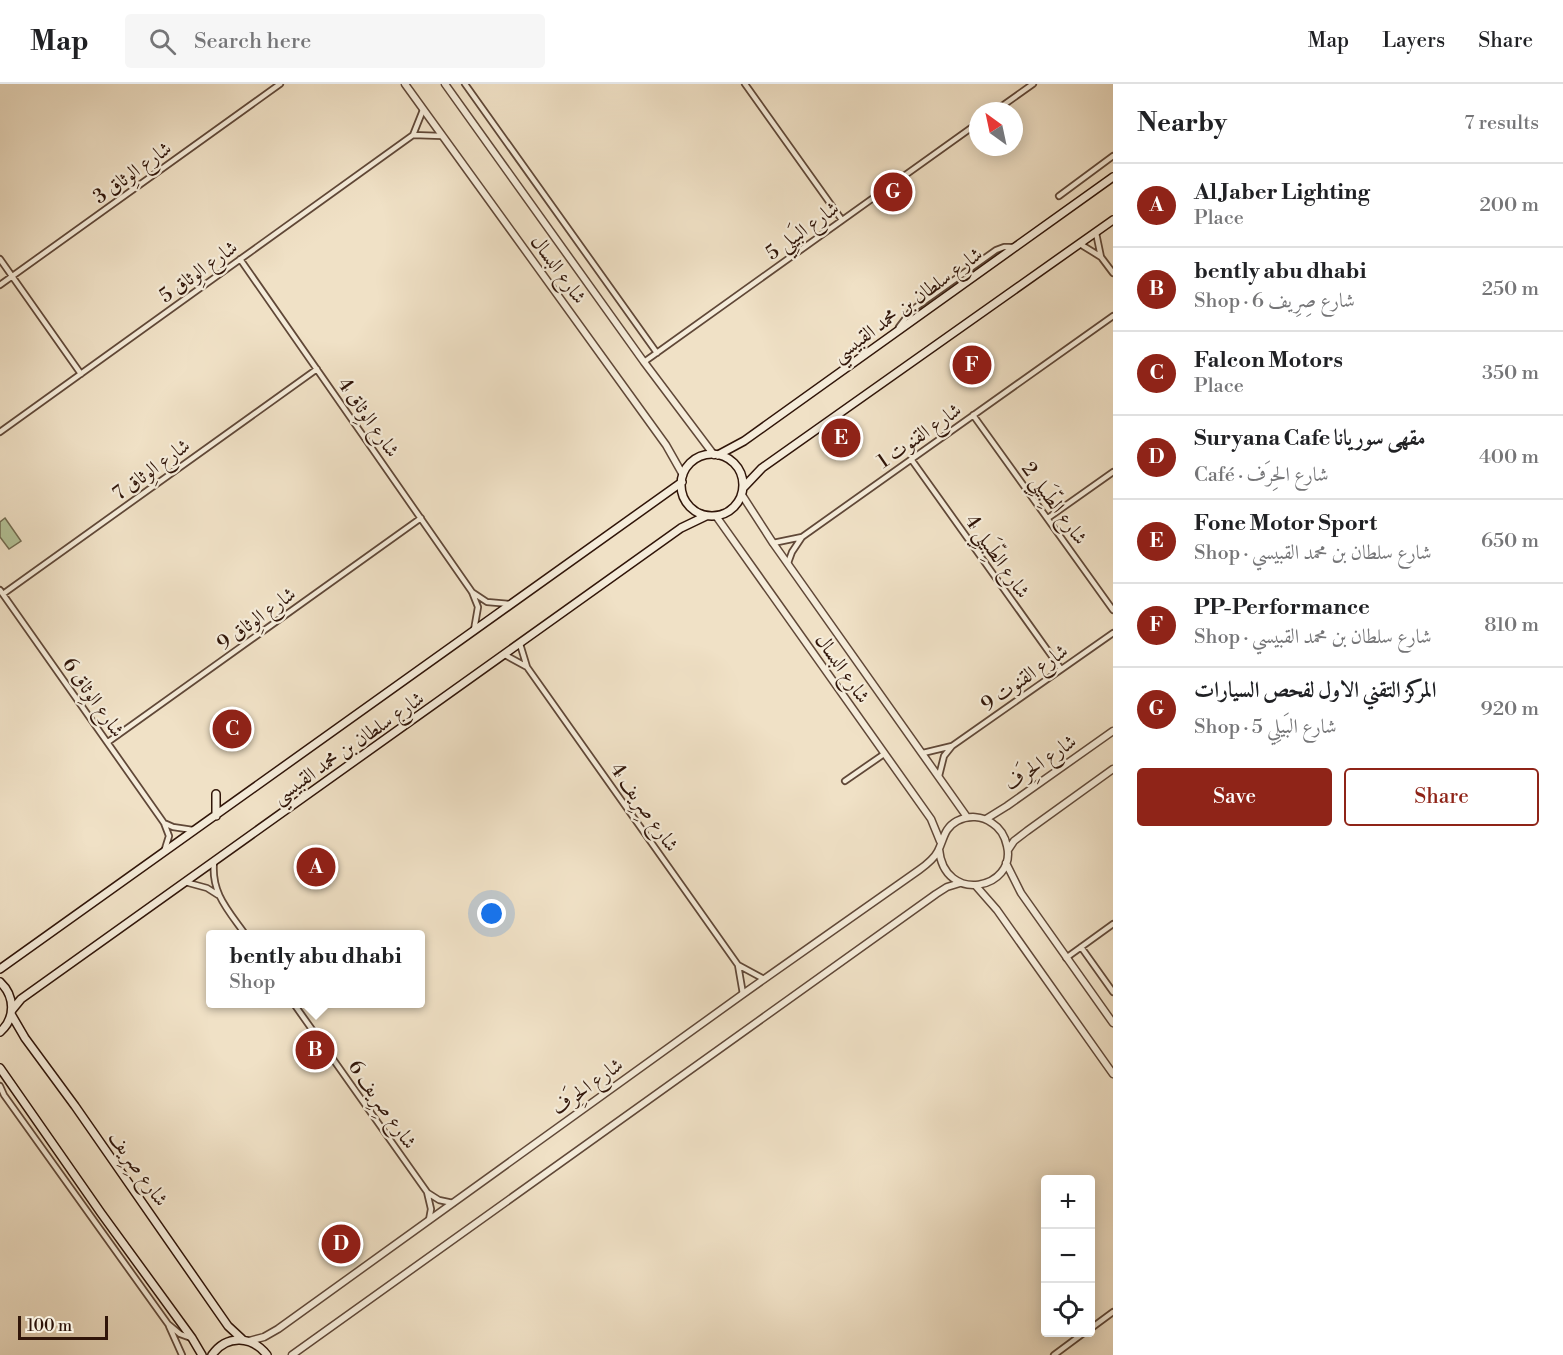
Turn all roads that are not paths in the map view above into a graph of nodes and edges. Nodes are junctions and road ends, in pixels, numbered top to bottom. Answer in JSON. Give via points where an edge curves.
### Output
{"nodes":[{"id":1,"x":280,"y":84,"type":"edge"},
{"id":2,"x":405,"y":84,"type":"edge"},
{"id":3,"x":445,"y":84,"type":"edge"},
{"id":4,"x":465,"y":84,"type":"edge"},
{"id":5,"x":745,"y":84,"type":"edge"},
{"id":6,"x":1033,"y":84,"type":"edge"},
{"id":7,"x":1008,"y":102,"type":"edge"},
{"id":8,"x":423,"y":110,"type":"junction"},
{"id":9,"x":969,"y":129,"type":"edge"},
{"id":10,"x":413,"y":135,"type":"junction"},
{"id":11,"x":442,"y":136,"type":"junction"},
{"id":12,"x":1112,"y":158,"type":"edge"},
{"id":13,"x":1113,"y":177,"type":"edge"},
{"id":14,"x":1059,"y":196,"type":"dead end"},
{"id":15,"x":842,"y":220,"type":"junction"},
{"id":16,"x":1113,"y":220,"type":"edge"},
{"id":17,"x":1096,"y":232,"type":"junction"},
{"id":18,"x":1080,"y":244,"type":"junction"},
{"id":19,"x":1101,"y":257,"type":"junction"},
{"id":20,"x":0,"y":259,"type":"edge"},
{"id":21,"x":240,"y":259,"type":"junction"},
{"id":22,"x":1113,"y":273,"type":"edge"},
{"id":23,"x":12,"y":276,"type":"junction"},
{"id":24,"x":0,"y":285,"type":"edge"},
{"id":25,"x":1113,"y":316,"type":"edge"},
{"id":26,"x":657,"y":353,"type":"junction"},
{"id":27,"x":644,"y":362,"type":"junction"},
{"id":28,"x":317,"y":369,"type":"junction"},
{"id":29,"x":81,"y":374,"type":"junction"},
{"id":30,"x":973,"y":415,"type":"junction"},
{"id":31,"x":0,"y":432,"type":"edge"},
{"id":32,"x":716,"y":455,"type":"junction"},
{"id":33,"x":911,"y":459,"type":"junction"},
{"id":34,"x":1113,"y":472,"type":"edge"},
{"id":35,"x":682,"y":479,"type":"junction"},
{"id":36,"x":742,"y":491,"type":"junction"},
{"id":37,"x":706,"y":516,"type":"junction"},
{"id":38,"x":716,"y":516,"type":"junction"},
{"id":39,"x":421,"y":518,"type":"junction"},
{"id":40,"x":1048,"y":518,"type":"junction"},
{"id":41,"x":802,"y":537,"type":"junction"},
{"id":42,"x":773,"y":543,"type":"junction"},
{"id":43,"x":788,"y":563,"type":"junction"},
{"id":44,"x":1,"y":592,"type":"edge"},
{"id":45,"x":472,"y":592,"type":"junction"},
{"id":46,"x":513,"y":604,"type":"junction"},
{"id":47,"x":1113,"y":610,"type":"edge"},
{"id":48,"x":474,"y":633,"type":"junction"},
{"id":49,"x":1113,"y":633,"type":"edge"},
{"id":50,"x":520,"y":644,"type":"junction"},
{"id":51,"x":505,"y":655,"type":"junction"},
{"id":52,"x":527,"y":667,"type":"junction"},
{"id":53,"x":1060,"y":669,"type":"junction"},
{"id":54,"x":1113,"y":731,"type":"edge"},
{"id":55,"x":108,"y":742,"type":"junction"},
{"id":56,"x":952,"y":746,"type":"junction"},
{"id":57,"x":923,"y":753,"type":"junction"},
{"id":58,"x":884,"y":754,"type":"junction"},
{"id":59,"x":1113,"y":769,"type":"edge"},
{"id":60,"x":939,"y":776,"type":"junction"},
{"id":61,"x":845,"y":781,"type":"dead end"},
{"id":62,"x":216,"y":794,"type":"dead end"},
{"id":63,"x":216,"y":816,"type":"junction"},
{"id":64,"x":967,"y":817,"type":"junction"},
{"id":65,"x":986,"y":819,"type":"junction"},
{"id":66,"x":164,"y":822,"type":"junction"},
{"id":67,"x":196,"y":831,"type":"junction"},
{"id":68,"x":940,"y":840,"type":"junction"},
{"id":69,"x":939,"y":849,"type":"junction"},
{"id":70,"x":1008,"y":850,"type":"junction"},
{"id":71,"x":163,"y":854,"type":"junction"},
{"id":72,"x":214,"y":862,"type":"junction"},
{"id":73,"x":1006,"y":863,"type":"junction"},
{"id":74,"x":185,"y":882,"type":"junction"},
{"id":75,"x":960,"y":884,"type":"junction"},
{"id":76,"x":976,"y":886,"type":"junction"},
{"id":77,"x":218,"y":895,"type":"junction"},
{"id":78,"x":1113,"y":924,"type":"edge"},
{"id":79,"x":242,"y":930,"type":"edge"},
{"id":80,"x":1081,"y":947,"type":"junction"},
{"id":81,"x":1066,"y":957,"type":"junction"},
{"id":82,"x":738,"y":964,"type":"junction"},
{"id":83,"x":0,"y":969,"type":"edge"},
{"id":84,"x":764,"y":979,"type":"junction"},
{"id":85,"x":0,"y":982,"type":"edge"},
{"id":86,"x":1113,"y":992,"type":"edge"},
{"id":87,"x":743,"y":994,"type":"junction"},
{"id":88,"x":297,"y":1008,"type":"edge"},
{"id":89,"x":12,"y":1012,"type":"junction"},
{"id":90,"x":1113,"y":1023,"type":"edge"},
{"id":91,"x":0,"y":1032,"type":"edge"},
{"id":92,"x":0,"y":1071,"type":"edge"},
{"id":93,"x":1113,"y":1074,"type":"edge"},
{"id":94,"x":0,"y":1086,"type":"edge"},
{"id":95,"x":427,"y":1192,"type":"junction"},
{"id":96,"x":453,"y":1203,"type":"junction"},
{"id":97,"x":429,"y":1220,"type":"junction"},
{"id":98,"x":1113,"y":1312,"type":"edge"},
{"id":99,"x":168,"y":1324,"type":"junction"},
{"id":100,"x":1095,"y":1325,"type":"edge"},
{"id":101,"x":1078,"y":1337,"type":"edge"},
{"id":102,"x":192,"y":1338,"type":"junction"},
{"id":103,"x":246,"y":1340,"type":"junction"},
{"id":104,"x":182,"y":1355,"type":"edge"},
{"id":105,"x":202,"y":1355,"type":"edge"},
{"id":106,"x":212,"y":1355,"type":"edge"},
{"id":107,"x":267,"y":1355,"type":"edge"},
{"id":108,"x":292,"y":1355,"type":"edge"},
{"id":109,"x":1054,"y":1355,"type":"edge"}],
"edges":[{"from":1,"to":23,"type":"street","name":"شارع الوِثاق 3"},
{"from":2,"to":8,"type":"street","name":"شارع البسال"},
{"from":3,"to":27,"type":"street","name":"شارع البسال"},
{"from":4,"to":26,"type":"street"},
{"from":5,"to":15,"type":"street"},
{"from":6,"to":7,"type":"street"},
{"from":8,"to":10,"type":"street"},
{"from":8,"to":11,"type":"street","name":"شارع البسال"},
{"from":9,"to":15,"type":"street","name":"شارع البَيلِي 5"},
{"from":10,"to":11,"type":"street"},
{"from":10,"to":21,"type":"street","name":"شارع الوِثاق 5"},
{"from":11,"to":35,"type":"street","name":"شارع البسال","via":[[666,446]]},
{"from":12,"to":14,"type":"street"},
{"from":13,"to":32,"type":"main road","name":"شارع سلطان بن محمد القبيسي","via":[[744,441]]},
{"from":15,"to":26,"type":"street","name":"شارع البَيلِي 5"},
{"from":16,"to":17,"type":"main road"},
{"from":17,"to":18,"type":"main road"},
{"from":17,"to":19,"type":"street"},
{"from":18,"to":19,"type":"street"},
{"from":18,"to":36,"type":"main road","via":[[762,468]]},
{"from":19,"to":22,"type":"street"},
{"from":20,"to":23,"type":"street"},
{"from":21,"to":28,"type":"street","name":"شارع الوِثاق 4"},
{"from":21,"to":29,"type":"street","name":"شارع الوِثاق 5"},
{"from":23,"to":24,"type":"street","name":"شارع الوِثاق 3"},
{"from":23,"to":29,"type":"street"},
{"from":25,"to":30,"type":"street","name":"شارع القنوت 1"},
{"from":26,"to":27,"type":"street","name":"شارع البَيلِي 5"},
{"from":27,"to":32,"type":"street","name":"شارع البسال"},
{"from":28,"to":39,"type":"street","name":"شارع الوِثاق 4"},
{"from":28,"to":44,"type":"street","name":"شارع الوِثاق 7"},
{"from":29,"to":31,"type":"street","name":"شارع الوِثاق 5"},
{"from":30,"to":33,"type":"street","name":"شارع القنوت 1"},
{"from":30,"to":40,"type":"street","name":"شارع الطِّبَيلِي 2"},
{"from":32,"to":35,"type":"main road","via":[[693,461]]},
{"from":32,"to":36,"type":"main road","via":[[736,466]]},
{"from":33,"to":41,"type":"street","name":"شارع القنوت 1"},
{"from":33,"to":53,"type":"street","name":"شارع الطِّبَيلِي 4"},
{"from":34,"to":40,"type":"street"},
{"from":35,"to":37,"type":"main road","via":[[687,504]]},
{"from":35,"to":46,"type":"main road","name":"شارع سلطان بن محمد القبيسي"},
{"from":36,"to":38,"type":"main road","via":[[733,508]]},
{"from":36,"to":42,"type":"street","name":"شارع البسال"},
{"from":37,"to":38,"type":"main road"},
{"from":37,"to":50,"type":"main road","name":"شارع سلطان بن محمد القبيسي","via":[[681,528]]},
{"from":38,"to":58,"type":"street","name":"شارع البسال"},
{"from":39,"to":45,"type":"street","name":"شارع الوِثاق 4"},
{"from":39,"to":55,"type":"street","name":"شارع الوِثاق 9"},
{"from":40,"to":47,"type":"street","name":"شارع الطِّبَيلِي 2"},
{"from":41,"to":42,"type":"street","name":"شارع القنوت 1"},
{"from":41,"to":43,"type":"street","name":"شارع القنوت 1"},
{"from":42,"to":43,"type":"street","name":"شارع البسال"},
{"from":43,"to":57,"type":"street","name":"شارع البسال"},
{"from":44,"to":55,"type":"street","name":"شارع الوِثاق 6"},
{"from":45,"to":46,"type":"street","via":[[487,602]]},
{"from":45,"to":48,"type":"street","name":"شارع الوِثاق 4","via":[[478,607]]},
{"from":46,"to":48,"type":"main road","name":"شارع سلطان بن محمد القبيسي"},
{"from":48,"to":63,"type":"main road","name":"شارع سلطان بن محمد القبيسي"},
{"from":49,"to":53,"type":"street","name":"شارع القنوت 9"},
{"from":50,"to":51,"type":"main road","name":"شارع سلطان بن محمد القبيسي"},
{"from":50,"to":52,"type":"street","name":"شارع صِرِيف 4"},
{"from":51,"to":52,"type":"street","name":"شارع صِرِيف 4"},
{"from":51,"to":72,"type":"main road","name":"شارع سلطان بن محمد القبيسي"},
{"from":52,"to":82,"type":"street","name":"شارع صِرِيف 4"},
{"from":53,"to":56,"type":"street","name":"شارع القنوت 9"},
{"from":54,"to":65,"type":"street","name":"شارع الحِرَف"},
{"from":55,"to":66,"type":"street","name":"شارع الوِثاق 6"},
{"from":56,"to":57,"type":"street","name":"شارع القنوت 9"},
{"from":56,"to":60,"type":"street","name":"شارع القنوت 9","via":[[944,756]]},
{"from":57,"to":60,"type":"street","name":"شارع البسال"},
{"from":58,"to":61,"type":"street"},
{"from":58,"to":68,"type":"street","name":"شارع البسال","via":[[931,819]]},
{"from":59,"to":70,"type":"street","via":[[1014,841]]},
{"from":60,"to":64,"type":"street","name":"شارع البسال"},
{"from":62,"to":63,"type":"main road"},
{"from":63,"to":67,"type":"main road","name":"شارع سلطان بن محمد القبيسي"},
{"from":64,"to":65,"type":"street"},
{"from":64,"to":68,"type":"street","via":[[950,825]]},
{"from":65,"to":70,"type":"street","via":[[1002,832]]},
{"from":66,"to":67,"type":"street"},
{"from":66,"to":71,"type":"street","via":[[169,836]]},
{"from":67,"to":71,"type":"main road","name":"شارع سلطان بن محمد القبيسي"},
{"from":68,"to":69,"type":"street"},
{"from":69,"to":75,"type":"street","via":[[944,870]]},
{"from":69,"to":84,"type":"street","name":"شارع الحِرَف","via":[[919,870]]},
{"from":70,"to":73,"type":"street"},
{"from":71,"to":83,"type":"main road","name":"شارع سلطان بن محمد القبيسي"},
{"from":72,"to":74,"type":"main road","name":"شارع سلطان بن محمد القبيسي"},
{"from":72,"to":77,"type":"street"},
{"from":73,"to":76,"type":"street","via":[[997,876]]},
{"from":73,"to":81,"type":"street","via":[[1021,893]]},
{"from":74,"to":77,"type":"street"},
{"from":74,"to":89,"type":"main road","name":"شارع سلطان بن محمد القبيسي","via":[[21,999]]},
{"from":75,"to":76,"type":"street"},
{"from":75,"to":108,"type":"street","via":[[947,887],[820,976]]},
{"from":76,"to":93,"type":"street"},
{"from":77,"to":79,"type":"street"},
{"from":78,"to":80,"type":"street"},
{"from":80,"to":81,"type":"street"},
{"from":80,"to":86,"type":"street"},
{"from":81,"to":90,"type":"street"},
{"from":82,"to":84,"type":"street","name":"شارع صِرِيف 4"},
{"from":82,"to":87,"type":"street","name":"شارع صِرِيف 4"},
{"from":84,"to":87,"type":"street","name":"شارع الحِرَف"},
{"from":85,"to":89,"type":"main road","name":"شارع صِرِيف","via":[[8,992]]},
{"from":87,"to":96,"type":"street","name":"شارع الحِرَف"},
{"from":88,"to":95,"type":"street","name":"شارع صِرِيف 6"},
{"from":89,"to":91,"type":"main road","name":"شارع سلطان بن محمد القبيسي"},
{"from":89,"to":103,"type":"main road","name":"شارع صِرِيف","via":[[25,1038],[228,1326]]},
{"from":92,"to":102,"type":"main road"},
{"from":94,"to":99,"type":"street"},
{"from":95,"to":96,"type":"street"},
{"from":95,"to":97,"type":"street"},
{"from":96,"to":97,"type":"street","name":"شارع الحِرَف"},
{"from":97,"to":103,"type":"street","name":"شارع الحِرَف","via":[[278,1329],[264,1337]]},
{"from":98,"to":100,"type":"street"},
{"from":99,"to":102,"type":"street"},
{"from":99,"to":104,"type":"street"},
{"from":101,"to":109,"type":"street"},
{"from":102,"to":105,"type":"main road"},
{"from":103,"to":106,"type":"main road","via":[[223,1344]]},
{"from":103,"to":107,"type":"main road","name":"شارع صِرِيف"}]}
